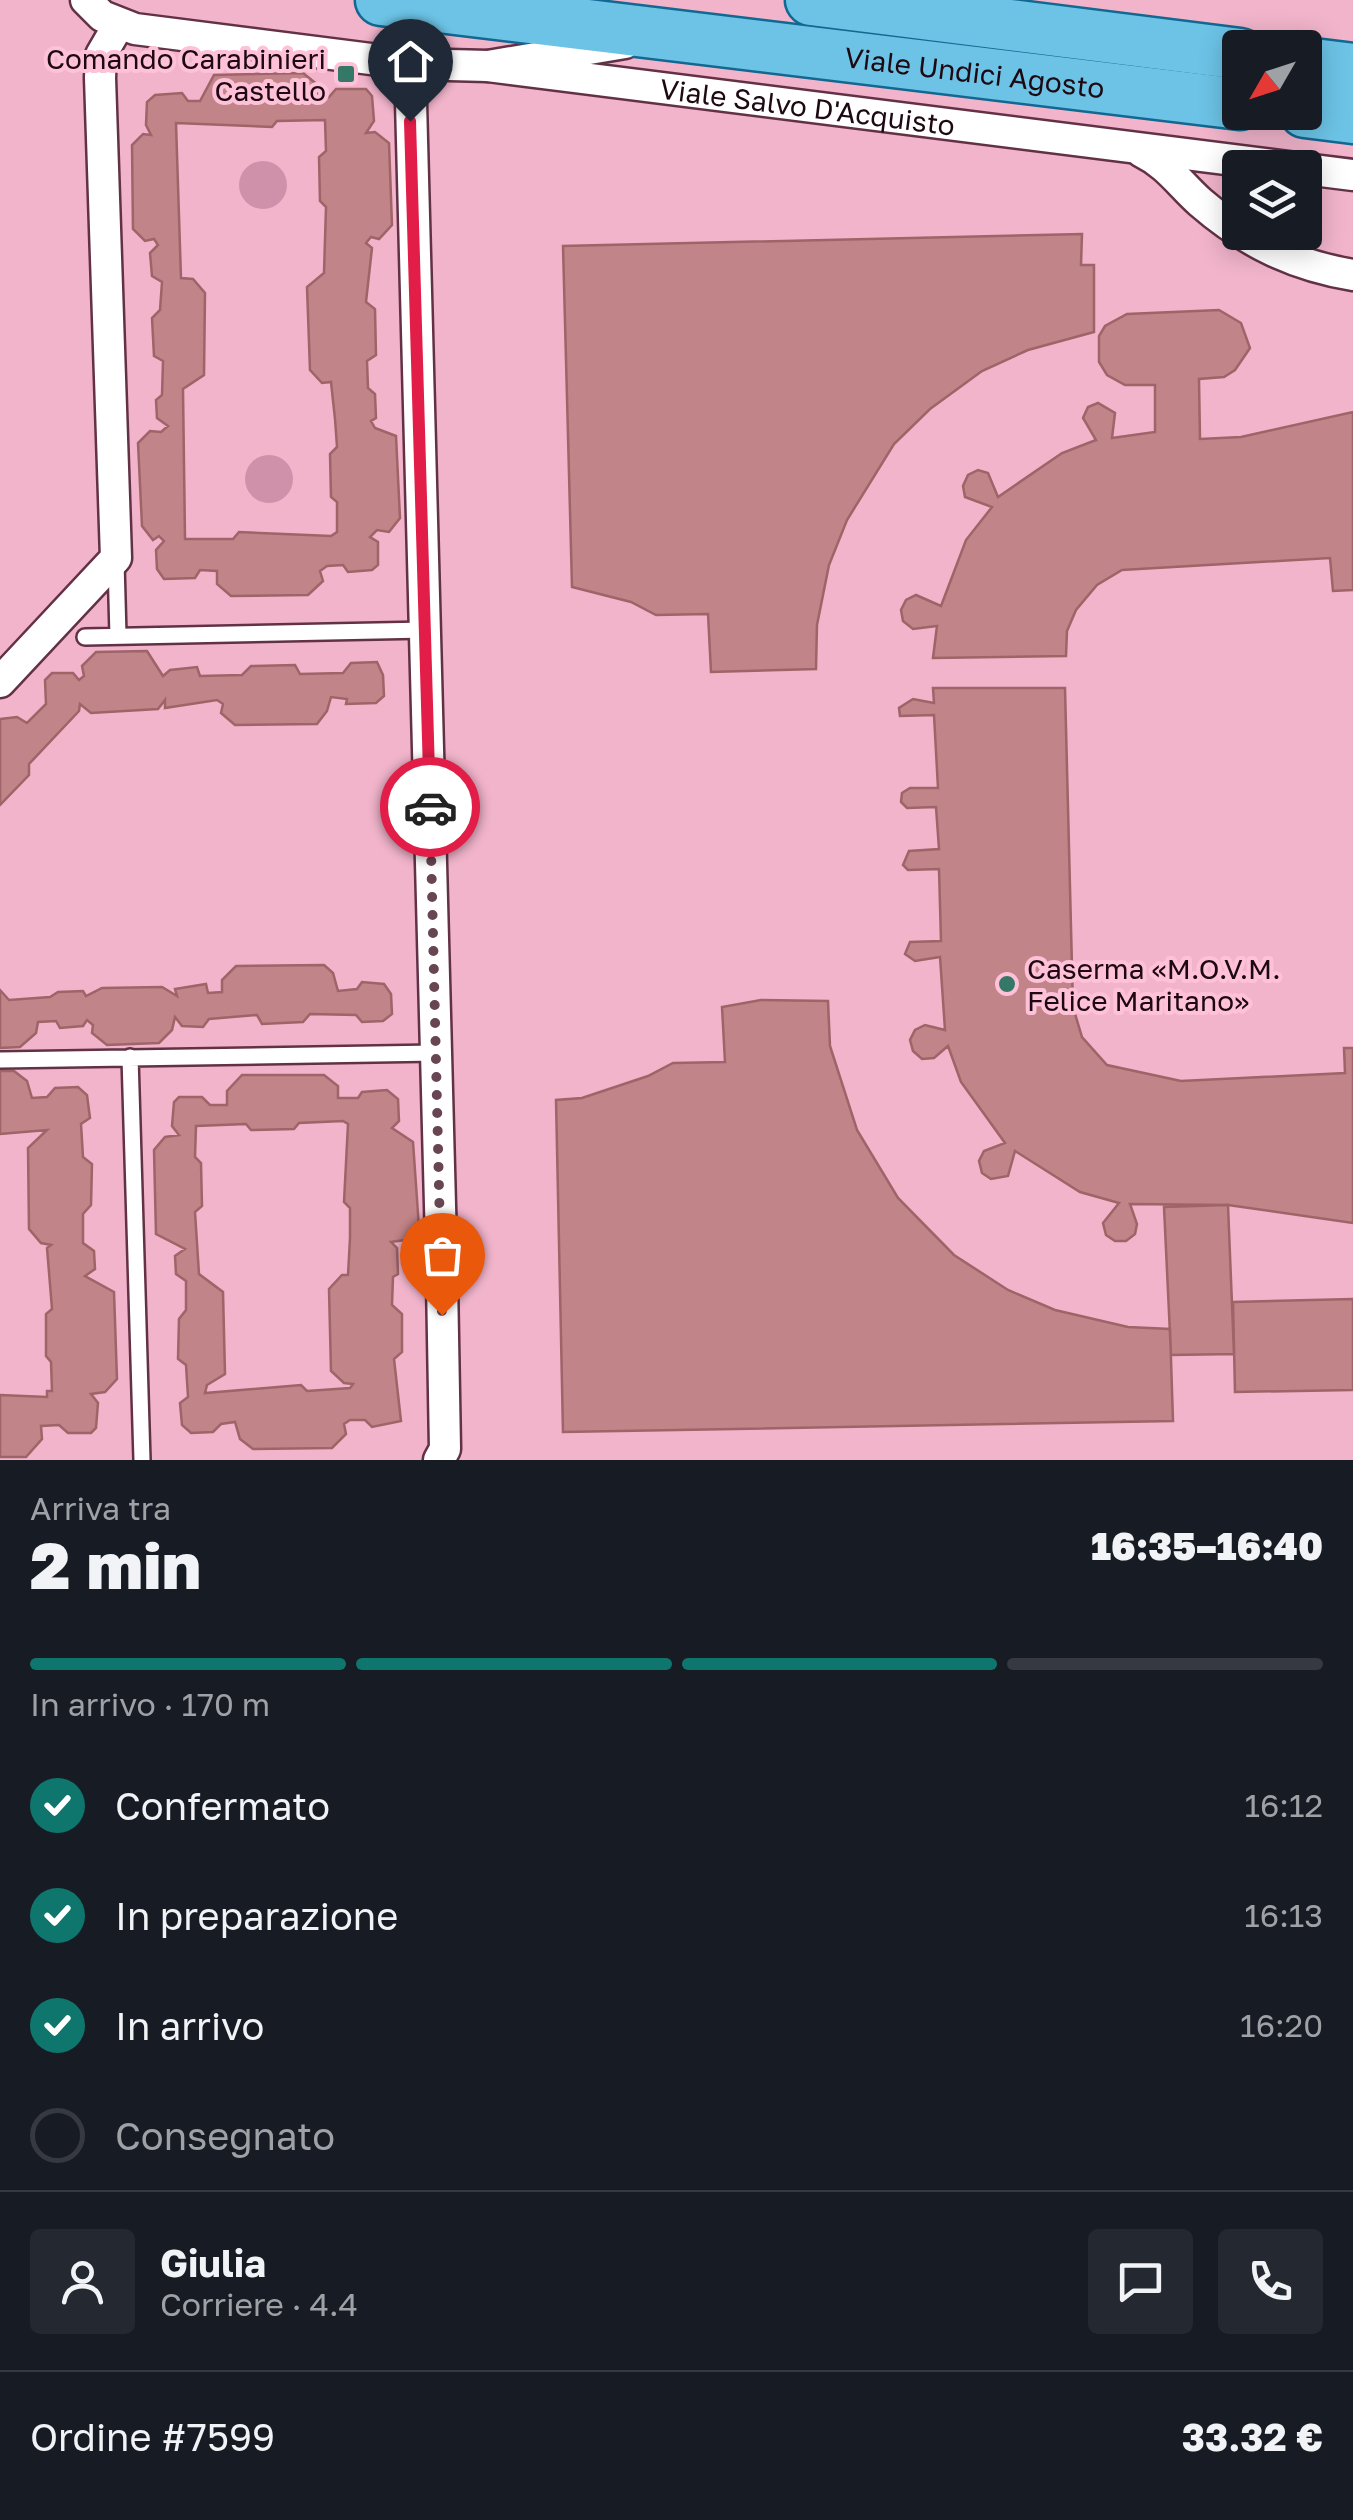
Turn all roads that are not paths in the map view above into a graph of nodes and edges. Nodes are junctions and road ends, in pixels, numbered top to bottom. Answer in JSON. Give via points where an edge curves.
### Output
{"nodes":[{"id":1,"x":86,"y":0,"type":"edge"},
{"id":2,"x":381,"y":0,"type":"edge"},
{"id":3,"x":810,"y":0,"type":"edge"},
{"id":4,"x":119,"y":24,"type":"junction"},
{"id":5,"x":708,"y":40,"type":"junction"},
{"id":6,"x":1222,"y":52,"type":"edge"},
{"id":7,"x":410,"y":64,"type":"junction"},
{"id":8,"x":1322,"y":64,"type":"edge"},
{"id":9,"x":488,"y":66,"type":"junction"},
{"id":10,"x":1353,"y":69,"type":"edge"},
{"id":11,"x":1222,"y":102,"type":"edge"},
{"id":12,"x":1322,"y":114,"type":"edge"},
{"id":13,"x":1353,"y":118,"type":"edge"},
{"id":14,"x":1130,"y":146,"type":"junction"},
{"id":15,"x":1222,"y":158,"type":"edge"},
{"id":16,"x":1322,"y":170,"type":"edge"},
{"id":17,"x":1353,"y":175,"type":"edge"},
{"id":18,"x":1353,"y":275,"type":"edge"},
{"id":19,"x":116,"y":558,"type":"junction"},
{"id":20,"x":426,"y":630,"type":"junction"},
{"id":21,"x":118,"y":636,"type":"junction"},
{"id":22,"x":85,"y":638,"type":"dead end"},
{"id":23,"x":0,"y":682,"type":"edge"},
{"id":24,"x":436,"y":1053,"type":"junction"},
{"id":25,"x":130,"y":1056,"type":"junction"},
{"id":26,"x":0,"y":1060,"type":"edge"},
{"id":27,"x":442,"y":1454,"type":"edge"},
{"id":28,"x":142,"y":1460,"type":"edge"}],
"edges":[{"from":1,"to":4,"type":"street","name":"Viale Undici Agosto"},
{"from":2,"to":5,"type":"main road","name":"Viale Undici Agosto"},
{"from":3,"to":6,"type":"main road","name":"Viale Undici Agosto"},
{"from":4,"to":7,"type":"street","name":"Viale Undici Agosto"},
{"from":4,"to":19,"type":"street","via":[[101,56],[100,92]]},
{"from":5,"to":9,"type":"street","name":"Viale Undici Agosto","via":[[633,42]]},
{"from":5,"to":11,"type":"main road","name":"Viale Undici Agosto"},
{"from":7,"to":9,"type":"street","name":"Viale Undici Agosto"},
{"from":7,"to":20,"type":"street"},
{"from":8,"to":10,"type":"main road"},
{"from":9,"to":14,"type":"street","name":"Viale Salvo D'Acquisto"},
{"from":12,"to":13,"type":"main road"},
{"from":14,"to":15,"type":"street","name":"Viale Salvo D'Acquisto"},
{"from":14,"to":18,"type":"street","name":"Viale Salvo D'Acquisto","via":[[1169,168],[1252,243]]},
{"from":16,"to":17,"type":"street"},
{"from":19,"to":21,"type":"lane"},
{"from":19,"to":23,"type":"street"},
{"from":20,"to":21,"type":"lane"},
{"from":20,"to":24,"type":"street"},
{"from":21,"to":22,"type":"lane"},
{"from":24,"to":25,"type":"lane"},
{"from":24,"to":27,"type":"street"},
{"from":25,"to":26,"type":"lane"},
{"from":25,"to":28,"type":"lane"}]}
